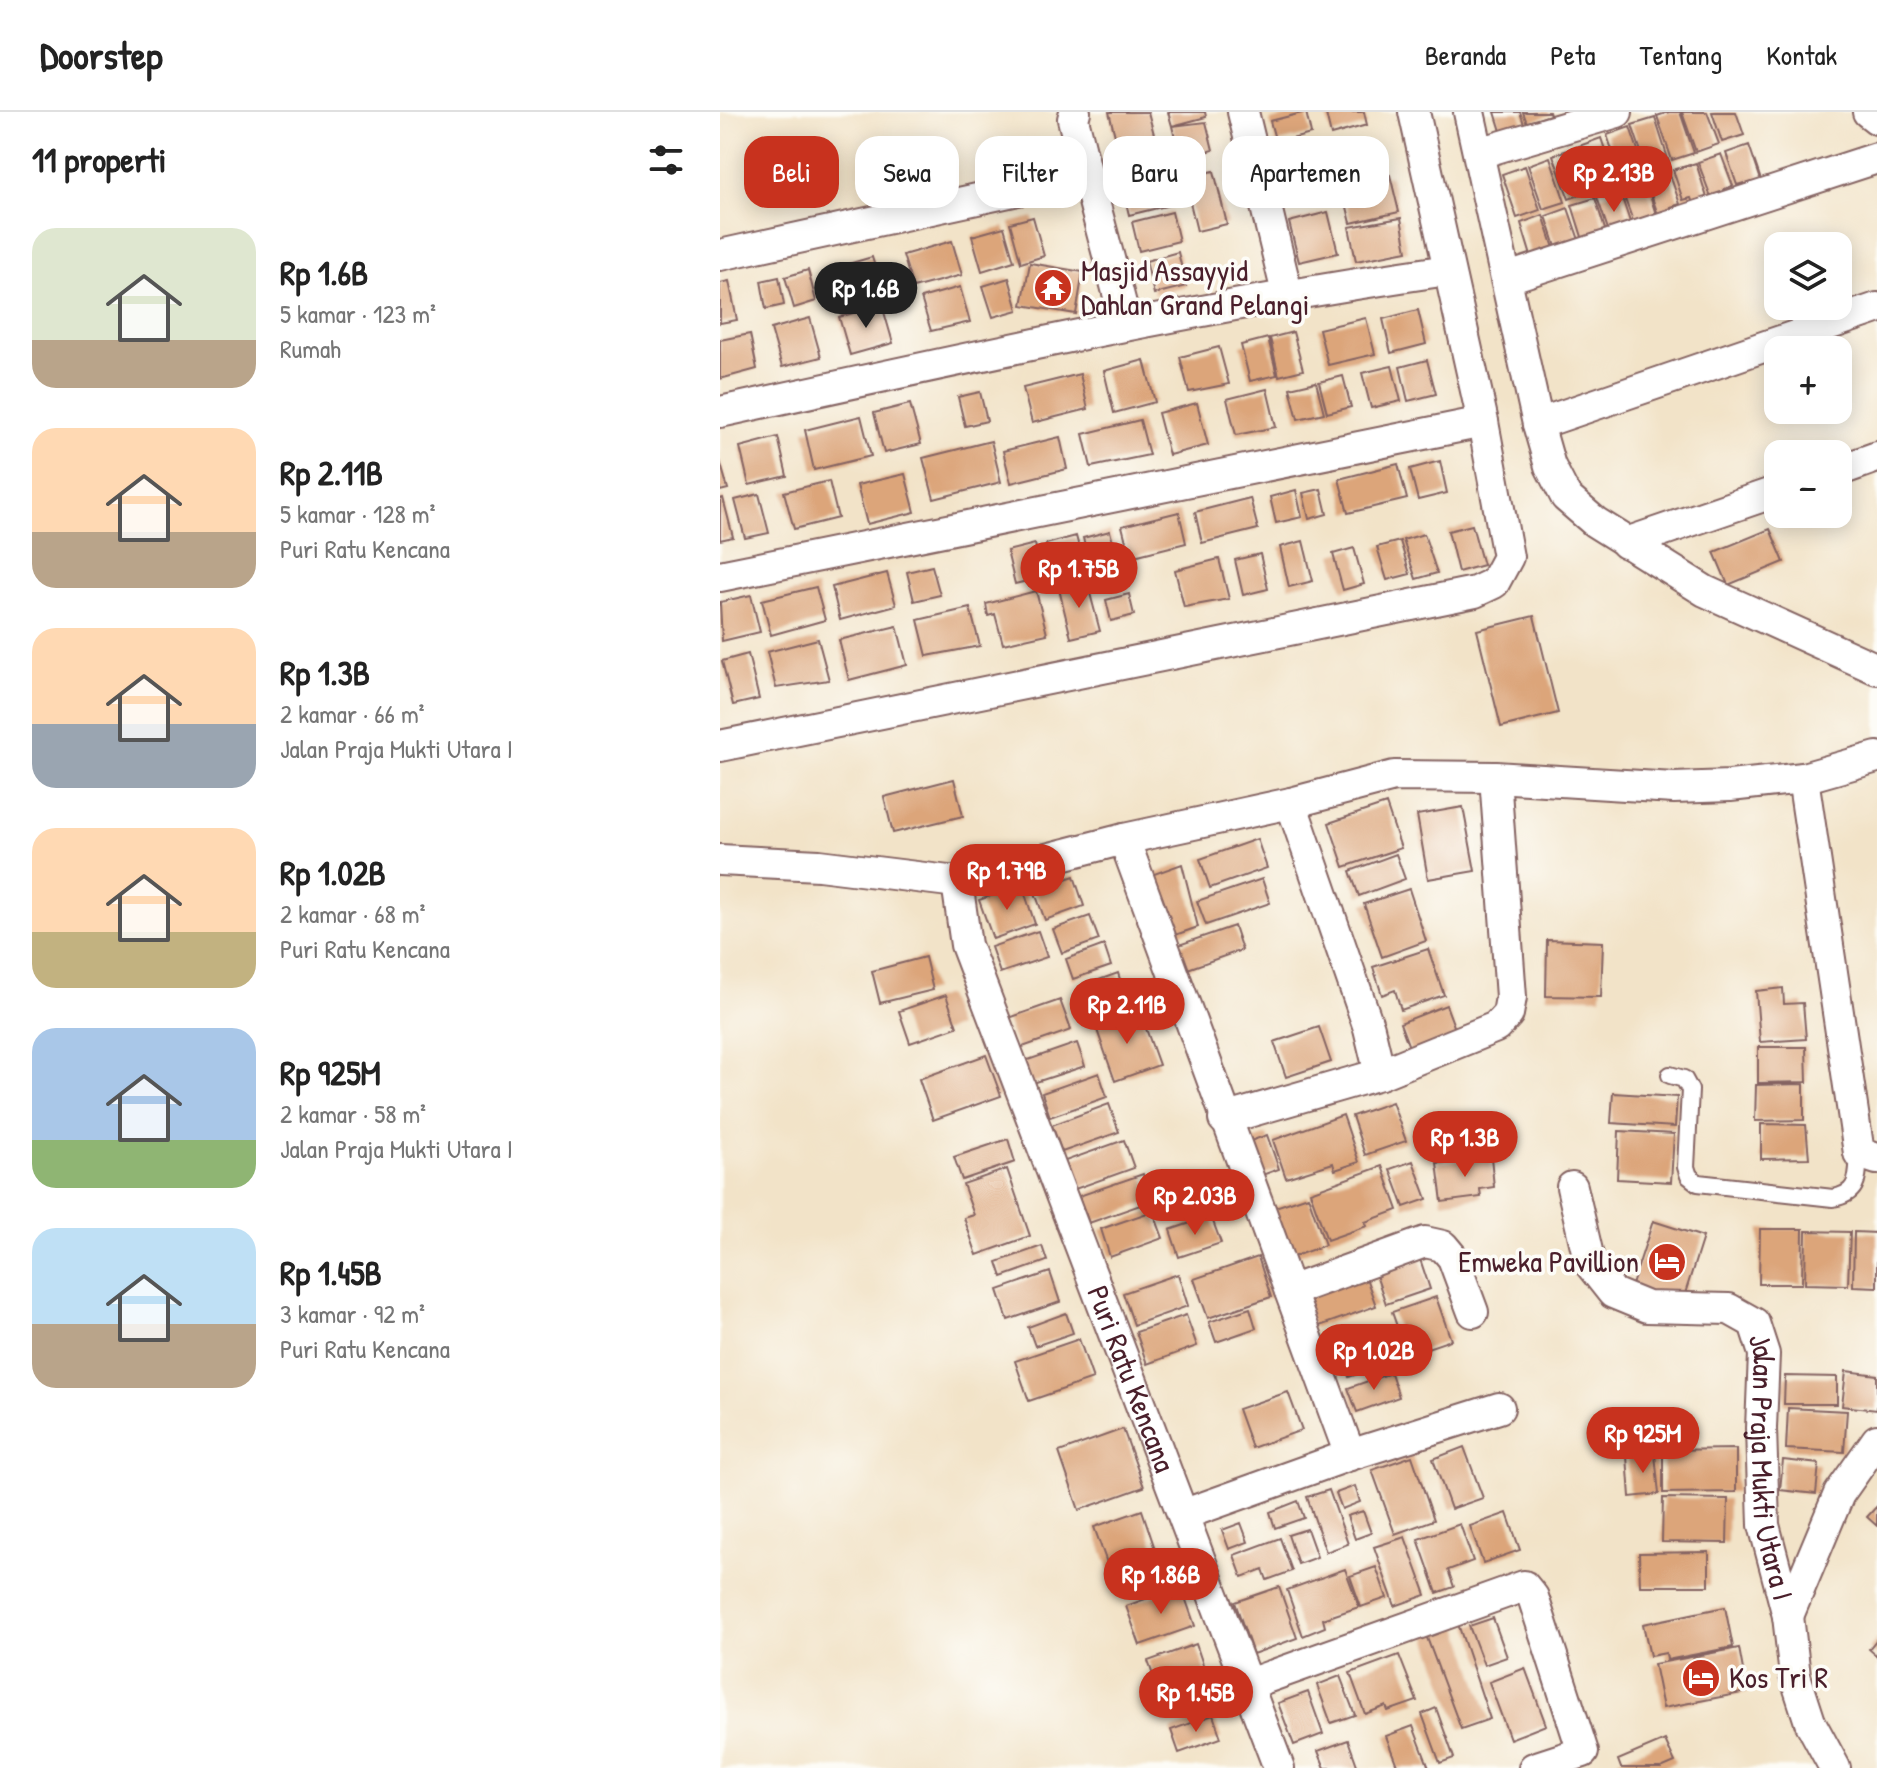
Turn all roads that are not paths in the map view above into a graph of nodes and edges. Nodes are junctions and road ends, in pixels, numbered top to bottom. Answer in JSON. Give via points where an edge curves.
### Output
{"nodes":[{"id":1,"x":1075,"y":112,"type":"edge"},
{"id":2,"x":1243,"y":112,"type":"edge"},
{"id":3,"x":1414,"y":112,"type":"edge"},
{"id":4,"x":1469,"y":112,"type":"edge"},
{"id":5,"x":1617,"y":112,"type":"edge"},
{"id":6,"x":1868,"y":112,"type":"edge"},
{"id":7,"x":1877,"y":119,"type":"edge"},
{"id":8,"x":1077,"y":136,"type":"edge"},
{"id":9,"x":1479,"y":153,"type":"junction"},
{"id":10,"x":1877,"y":158,"type":"edge"},
{"id":11,"x":1087,"y":175,"type":"edge"},
{"id":12,"x":975,"y":199,"type":"edge"},
{"id":13,"x":720,"y":255,"type":"edge"},
{"id":14,"x":1448,"y":270,"type":"junction"},
{"id":15,"x":1508,"y":278,"type":"junction"},
{"id":16,"x":1287,"y":293,"type":"junction"},
{"id":17,"x":1877,"y":308,"type":"edge"},
{"id":18,"x":1126,"y":323,"type":"junction"},
{"id":19,"x":720,"y":412,"type":"edge"},
{"id":20,"x":1483,"y":422,"type":"junction"},
{"id":21,"x":1538,"y":424,"type":"junction"},
{"id":22,"x":1877,"y":457,"type":"edge"},
{"id":23,"x":1852,"y":466,"type":"edge"},
{"id":24,"x":1764,"y":496,"type":"edge"},
{"id":25,"x":1626,"y":543,"type":"junction"},
{"id":26,"x":720,"y":576,"type":"edge"},
{"id":27,"x":1877,"y":668,"type":"edge"},
{"id":28,"x":722,"y":736,"type":"edge"},
{"id":29,"x":1877,"y":757,"type":"edge"},
{"id":30,"x":1495,"y":777,"type":"junction"},
{"id":31,"x":1803,"y":778,"type":"junction"},
{"id":32,"x":1291,"y":803,"type":"junction"},
{"id":33,"x":1124,"y":839,"type":"junction"},
{"id":34,"x":720,"y":860,"type":"edge"},
{"id":35,"x":957,"y":882,"type":"junction"},
{"id":36,"x":1380,"y":1074,"type":"junction"},
{"id":37,"x":1670,"y":1075,"type":"dead end"},
{"id":38,"x":1224,"y":1119,"type":"junction"},
{"id":39,"x":1868,"y":1156,"type":"edge"},
{"id":40,"x":1572,"y":1187,"type":"dead end"},
{"id":41,"x":1290,"y":1291,"type":"junction"},
{"id":42,"x":1473,"y":1312,"type":"dead end"},
{"id":43,"x":1499,"y":1408,"type":"dead end"},
{"id":44,"x":1877,"y":1440,"type":"edge"},
{"id":45,"x":1350,"y":1455,"type":"junction"},
{"id":46,"x":1185,"y":1514,"type":"junction"},
{"id":47,"x":1788,"y":1616,"type":"junction"},
{"id":48,"x":1246,"y":1685,"type":"junction"},
{"id":49,"x":1279,"y":1768,"type":"edge"},
{"id":50,"x":1534,"y":1768,"type":"edge"},
{"id":51,"x":1835,"y":1768,"type":"edge"}],
"edges":[{"from":1,"to":8,"type":"street"},
{"from":2,"to":16,"type":"street"},
{"from":3,"to":14,"type":"street"},
{"from":4,"to":9,"type":"street"},
{"from":5,"to":9,"type":"street"},
{"from":6,"to":7,"type":"street"},
{"from":9,"to":15,"type":"street"},
{"from":10,"to":15,"type":"street"},
{"from":11,"to":18,"type":"street"},
{"from":12,"to":13,"type":"street"},
{"from":14,"to":16,"type":"street"},
{"from":14,"to":20,"type":"street"},
{"from":15,"to":21,"type":"street"},
{"from":16,"to":18,"type":"street"},
{"from":17,"to":21,"type":"street"},
{"from":18,"to":19,"type":"street"},
{"from":20,"to":26,"type":"street"},
{"from":20,"to":28,"type":"street","via":[[1508,557],[1494,583],[1475,592]]},
{"from":21,"to":25,"type":"street","via":[[1566,497]]},
{"from":22,"to":23,"type":"street"},
{"from":24,"to":25,"type":"street"},
{"from":25,"to":27,"type":"street","via":[[1705,591]]},
{"from":29,"to":31,"type":"street"},
{"from":30,"to":31,"type":"street","via":[[1674,788]]},
{"from":30,"to":32,"type":"street","via":[[1394,776]]},
{"from":30,"to":36,"type":"street","via":[[1508,1014],[1496,1027]]},
{"from":31,"to":39,"type":"street"},
{"from":32,"to":33,"type":"street"},
{"from":32,"to":36,"type":"street"},
{"from":33,"to":35,"type":"street"},
{"from":33,"to":38,"type":"street"},
{"from":34,"to":35,"type":"street","via":[[819,865]]},
{"from":35,"to":46,"type":"street","name":"Puri Ratu Kencana","via":[[966,945]]},
{"from":36,"to":38,"type":"street"},
{"from":37,"to":39,"type":"lane","via":[[1684,1079],[1690,1090],[1686,1167],[1698,1183],[1833,1198],[1849,1195],[1856,1187]]},
{"from":38,"to":41,"type":"street"},
{"from":40,"to":47,"type":"street","name":"Jalan Praja Mukti Utara I","via":[[1590,1264],[1613,1293],[1647,1307],[1729,1309],[1754,1323],[1764,1354],[1764,1525]]},
{"from":41,"to":42,"type":"street","via":[[1425,1242],[1443,1246],[1453,1258]]},
{"from":41,"to":45,"type":"street"},
{"from":43,"to":45,"type":"street"},
{"from":44,"to":47,"type":"street","via":[[1839,1494]]},
{"from":45,"to":46,"type":"street"},
{"from":46,"to":48,"type":"street","name":"Puri Ratu Kencana"},
{"from":47,"to":51,"type":"street","name":"Jalan Praja Mukti Utara I","via":[[1795,1676],[1810,1722]]},
{"from":48,"to":49,"type":"street","name":"Puri Ratu Kencana"},
{"from":48,"to":50,"type":"street","via":[[1524,1586],[1533,1597],[1583,1752]]}]}
